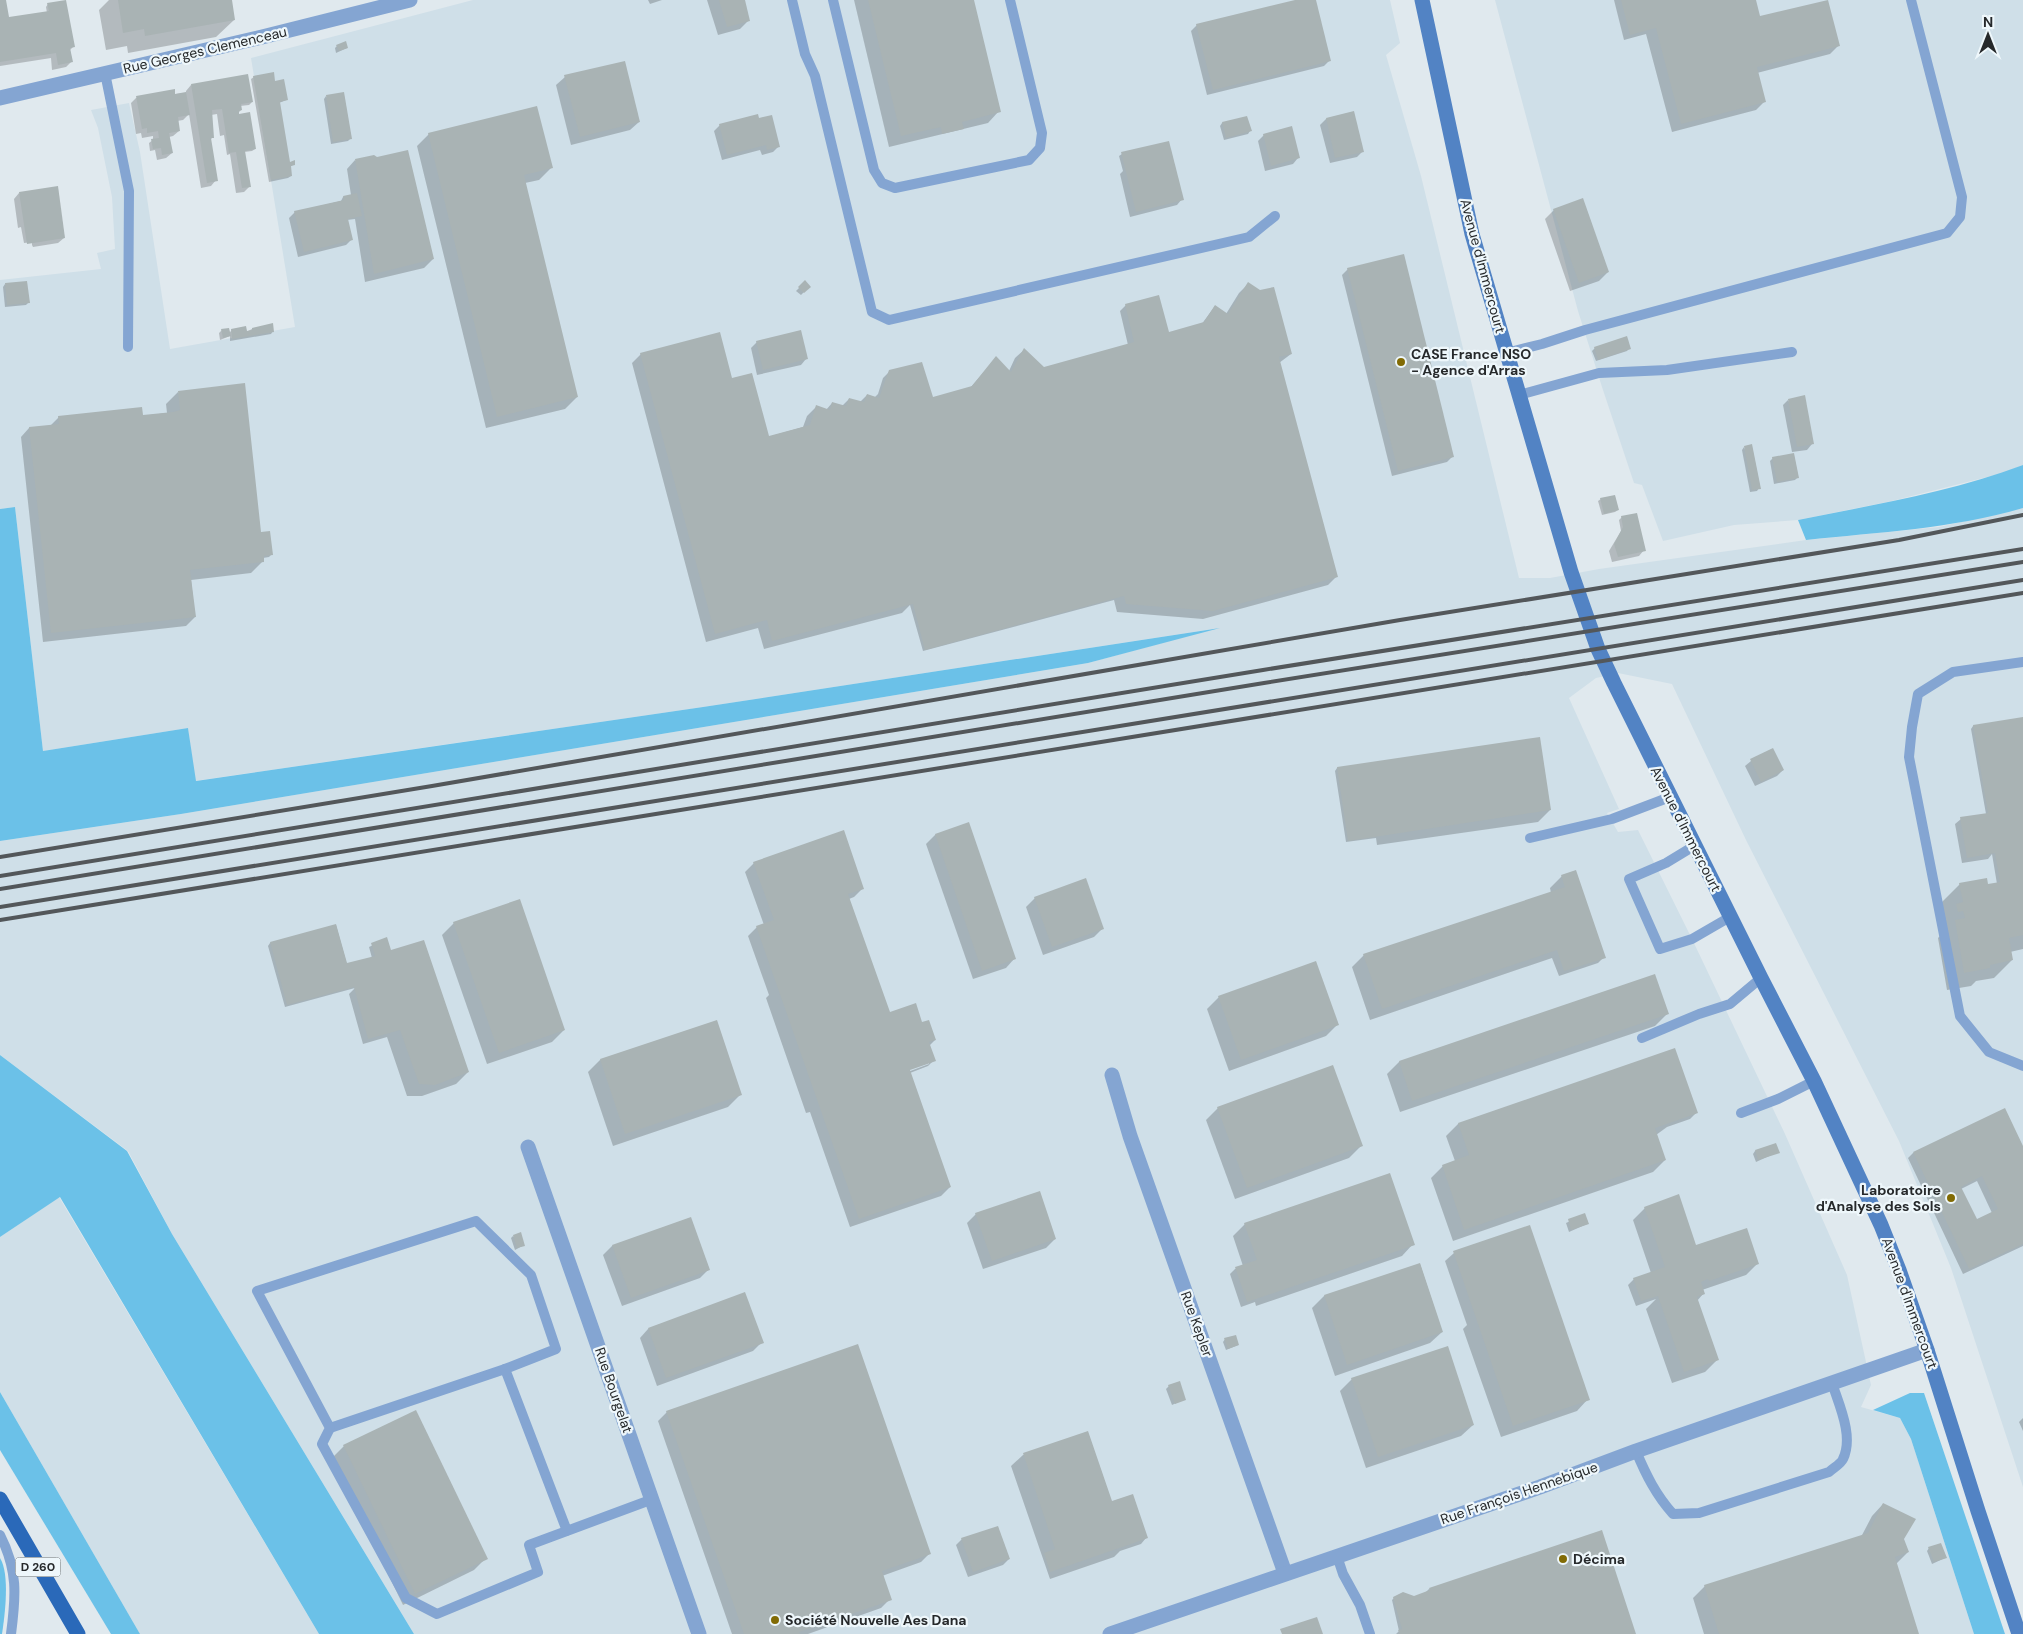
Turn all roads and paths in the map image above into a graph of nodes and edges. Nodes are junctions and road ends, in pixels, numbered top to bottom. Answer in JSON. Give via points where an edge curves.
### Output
{"nodes":[{"id":1,"x":410,"y":0,"type":"edge"},
{"id":2,"x":792,"y":0,"type":"edge"},
{"id":3,"x":833,"y":0,"type":"edge"},
{"id":4,"x":1010,"y":0,"type":"edge"},
{"id":5,"x":1422,"y":0,"type":"edge"},
{"id":6,"x":1911,"y":0,"type":"edge"},
{"id":7,"x":105,"y":73,"type":"junction"},
{"id":8,"x":0,"y":98,"type":"edge"},
{"id":9,"x":1275,"y":216,"type":"dead end"},
{"id":10,"x":128,"y":347,"type":"dead end"},
{"id":11,"x":1792,"y":352,"type":"dead end"},
{"id":12,"x":1506,"y":353,"type":"junction"},
{"id":13,"x":1519,"y":395,"type":"junction"},
{"id":14,"x":2023,"y":662,"type":"edge"},
{"id":15,"x":1670,"y":797,"type":"junction"},
{"id":16,"x":1530,"y":838,"type":"dead end"},
{"id":17,"x":1694,"y":846,"type":"junction"},
{"id":18,"x":1730,"y":916,"type":"junction"},
{"id":19,"x":1761,"y":978,"type":"junction"},
{"id":20,"x":1642,"y":1038,"type":"dead end"},
{"id":21,"x":2023,"y":1066,"type":"edge"},
{"id":22,"x":1112,"y":1075,"type":"dead end"},
{"id":23,"x":1814,"y":1081,"type":"junction"},
{"id":24,"x":1741,"y":1113,"type":"dead end"},
{"id":25,"x":528,"y":1147,"type":"dead end"},
{"id":26,"x":1927,"y":1350,"type":"junction"},
{"id":27,"x":505,"y":1369,"type":"junction"},
{"id":28,"x":1832,"y":1383,"type":"junction"},
{"id":29,"x":330,"y":1428,"type":"junction"},
{"id":30,"x":1636,"y":1451,"type":"junction"},
{"id":31,"x":0,"y":1499,"type":"edge"},
{"id":32,"x":653,"y":1499,"type":"junction"},
{"id":33,"x":567,"y":1531,"type":"junction"},
{"id":34,"x":0,"y":1535,"type":"edge"},
{"id":35,"x":1337,"y":1556,"type":"junction"},
{"id":36,"x":1285,"y":1573,"type":"junction"},
{"id":37,"x":10,"y":1634,"type":"edge"},
{"id":38,"x":78,"y":1634,"type":"edge"},
{"id":39,"x":699,"y":1634,"type":"edge"},
{"id":40,"x":1110,"y":1634,"type":"edge"},
{"id":41,"x":1370,"y":1634,"type":"edge"},
{"id":42,"x":2019,"y":1634,"type":"edge"}],
"edges":[{"from":1,"to":7,"type":"street","name":"Rue Georges Clemenceau"},
{"from":2,"to":9,"type":"lane","via":[[805,54],[815,76],[872,312],[890,320],[1249,237]]},
{"from":3,"to":4,"type":"lane","via":[[874,170],[882,183],[895,188],[1029,160],[1040,148],[1042,133]]},
{"from":5,"to":12,"type":"main road","name":"Avenue d'Immercourt","via":[[1466,208]]},
{"from":6,"to":12,"type":"lane","via":[[1962,197],[1960,217],[1947,233]]},
{"from":7,"to":8,"type":"street","name":"Rue Georges Clemenceau"},
{"from":7,"to":10,"type":"lane","via":[[129,191]]},
{"from":11,"to":13,"type":"lane","via":[[1667,370],[1599,373]]},
{"from":12,"to":13,"type":"main road","name":"Avenue d'Immercourt"},
{"from":13,"to":15,"type":"main road","name":"Avenue d'Immercourt","via":[[1586,618]]},
{"from":14,"to":21,"type":"lane","via":[[1953,672],[1918,694],[1909,757],[1960,1016],[1989,1052]]},
{"from":15,"to":16,"type":"lane","via":[[1612,819]]},
{"from":15,"to":17,"type":"main road","name":"Avenue d'Immercourt"},
{"from":17,"to":18,"type":"main road","name":"Avenue d'Immercourt"},
{"from":17,"to":18,"type":"lane","via":[[1629,879],[1660,949],[1692,939]]},
{"from":18,"to":19,"type":"main road","name":"Avenue d'Immercourt"},
{"from":19,"to":20,"type":"lane","via":[[1730,1004]]},
{"from":19,"to":23,"type":"main road","name":"Avenue d'Immercourt"},
{"from":22,"to":36,"type":"street","name":"Rue Kepler","via":[[1130,1136]]},
{"from":23,"to":24,"type":"lane"},
{"from":23,"to":26,"type":"main road","name":"Avenue d'Immercourt","via":[[1900,1270]]},
{"from":25,"to":32,"type":"street","name":"Rue Bourgelat"},
{"from":26,"to":28,"type":"street","name":"Rue François Hennebique"},
{"from":26,"to":42,"type":"main road","name":"Avenue d'Immercourt"},
{"from":27,"to":29,"type":"lane"},
{"from":27,"to":29,"type":"lane","via":[[556,1349],[531,1275],[476,1221],[257,1291]]},
{"from":27,"to":33,"type":"lane"},
{"from":28,"to":30,"type":"street","name":"Rue François Hennebique"},
{"from":28,"to":30,"type":"lane","via":[[1847,1441],[1843,1460],[1829,1472],[1699,1513],[1673,1514],[1648,1479]]},
{"from":29,"to":33,"type":"lane","via":[[322,1444],[406,1598],[437,1614],[538,1572],[529,1545]]},
{"from":30,"to":35,"type":"street","name":"Rue François Hennebique"},
{"from":31,"to":38,"type":"main road","number":"D 260"},
{"from":32,"to":33,"type":"lane"},
{"from":32,"to":39,"type":"street","name":"Rue Bourgelat"},
{"from":34,"to":37,"type":"lane","via":[[14,1570],[15,1599]]},
{"from":35,"to":36,"type":"street","name":"Rue François Hennebique"},
{"from":35,"to":41,"type":"lane"},
{"from":36,"to":40,"type":"street","name":"Rue François Hennebique"}]}
